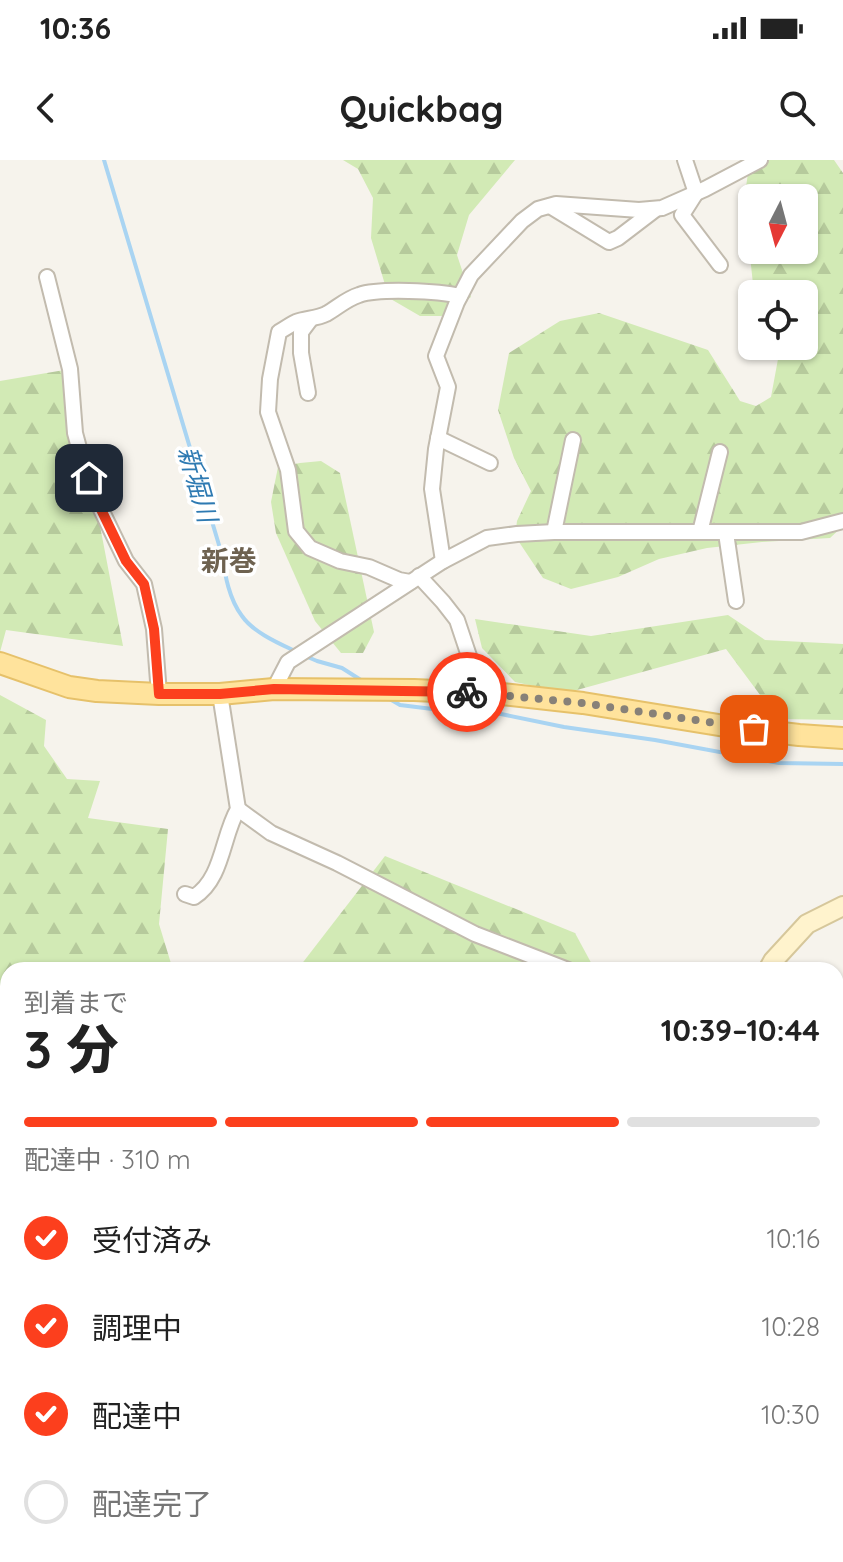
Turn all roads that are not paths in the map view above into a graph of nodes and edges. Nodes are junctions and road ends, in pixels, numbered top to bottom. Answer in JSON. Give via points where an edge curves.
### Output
{"nodes":[{"id":1,"x":685,"y":160,"type":"edge"},
{"id":2,"x":760,"y":160,"type":"edge"},
{"id":3,"x":696,"y":193,"type":"junction"},
{"id":4,"x":549,"y":205,"type":"junction"},
{"id":5,"x":657,"y":209,"type":"junction"},
{"id":6,"x":720,"y":265,"type":"dead end"},
{"id":7,"x":47,"y":277,"type":"dead end"},
{"id":8,"x":460,"y":296,"type":"junction"},
{"id":9,"x":310,"y":320,"type":"junction"},
{"id":10,"x":308,"y":393,"type":"dead end"},
{"id":11,"x":438,"y":438,"type":"junction"},
{"id":12,"x":573,"y":440,"type":"dead end"},
{"id":13,"x":720,"y":452,"type":"dead end"},
{"id":14,"x":490,"y":463,"type":"dead end"},
{"id":15,"x":843,"y":521,"type":"edge"},
{"id":16,"x":554,"y":532,"type":"junction"},
{"id":17,"x":700,"y":532,"type":"junction"},
{"id":18,"x":726,"y":533,"type":"junction"},
{"id":19,"x":443,"y":561,"type":"junction"},
{"id":20,"x":414,"y":579,"type":"junction"},
{"id":21,"x":736,"y":601,"type":"dead end"},
{"id":22,"x":0,"y":663,"type":"edge"},
{"id":23,"x":274,"y":689,"type":"junction"},
{"id":24,"x":159,"y":694,"type":"junction"},
{"id":25,"x":220,"y":694,"type":"junction"},
{"id":26,"x":502,"y":694,"type":"junction"},
{"id":27,"x":843,"y":738,"type":"edge"},
{"id":28,"x":238,"y":809,"type":"junction"},
{"id":29,"x":185,"y":894,"type":"dead end"},
{"id":30,"x":843,"y":906,"type":"edge"},
{"id":31,"x":547,"y":962,"type":"edge"},
{"id":32,"x":772,"y":962,"type":"edge"}],
"edges":[{"from":1,"to":3,"type":"street"},
{"from":2,"to":3,"type":"street"},
{"from":3,"to":5,"type":"street"},
{"from":3,"to":6,"type":"street","via":[[682,215]]},
{"from":4,"to":5,"type":"street"},
{"from":4,"to":5,"type":"street","via":[[609,242]]},
{"from":4,"to":8,"type":"street","via":[[522,221],[471,275]]},
{"from":7,"to":24,"type":"street","via":[[70,369],[82,459],[126,561],[144,584]]},
{"from":8,"to":9,"type":"street","via":[[372,291]]},
{"from":8,"to":11,"type":"street","via":[[436,356],[448,387]]},
{"from":9,"to":10,"type":"street","via":[[301,332]]},
{"from":9,"to":20,"type":"street","via":[[279,332],[269,390],[268,412],[288,470],[296,531],[310,548],[340,561],[399,580]]},
{"from":11,"to":14,"type":"street"},
{"from":11,"to":19,"type":"street","via":[[432,489]]},
{"from":12,"to":16,"type":"street"},
{"from":13,"to":17,"type":"street"},
{"from":15,"to":18,"type":"street","via":[[801,532]]},
{"from":16,"to":17,"type":"street"},
{"from":16,"to":19,"type":"street","via":[[487,538]]},
{"from":17,"to":18,"type":"street"},
{"from":18,"to":21,"type":"street"},
{"from":19,"to":20,"type":"street"},
{"from":20,"to":23,"type":"street","via":[[288,662]]},
{"from":20,"to":26,"type":"street","via":[[457,620],[470,659]]},
{"from":22,"to":24,"type":"main road","via":[[69,687]]},
{"from":23,"to":25,"type":"main road"},
{"from":23,"to":26,"type":"main road"},
{"from":24,"to":25,"type":"main road"},
{"from":25,"to":28,"type":"street"},
{"from":26,"to":27,"type":"main road"},
{"from":28,"to":29,"type":"street","via":[[210,880],[194,897]]},
{"from":28,"to":31,"type":"street","via":[[271,833],[475,934]]},
{"from":30,"to":32,"type":"street","via":[[807,924]]}]}
